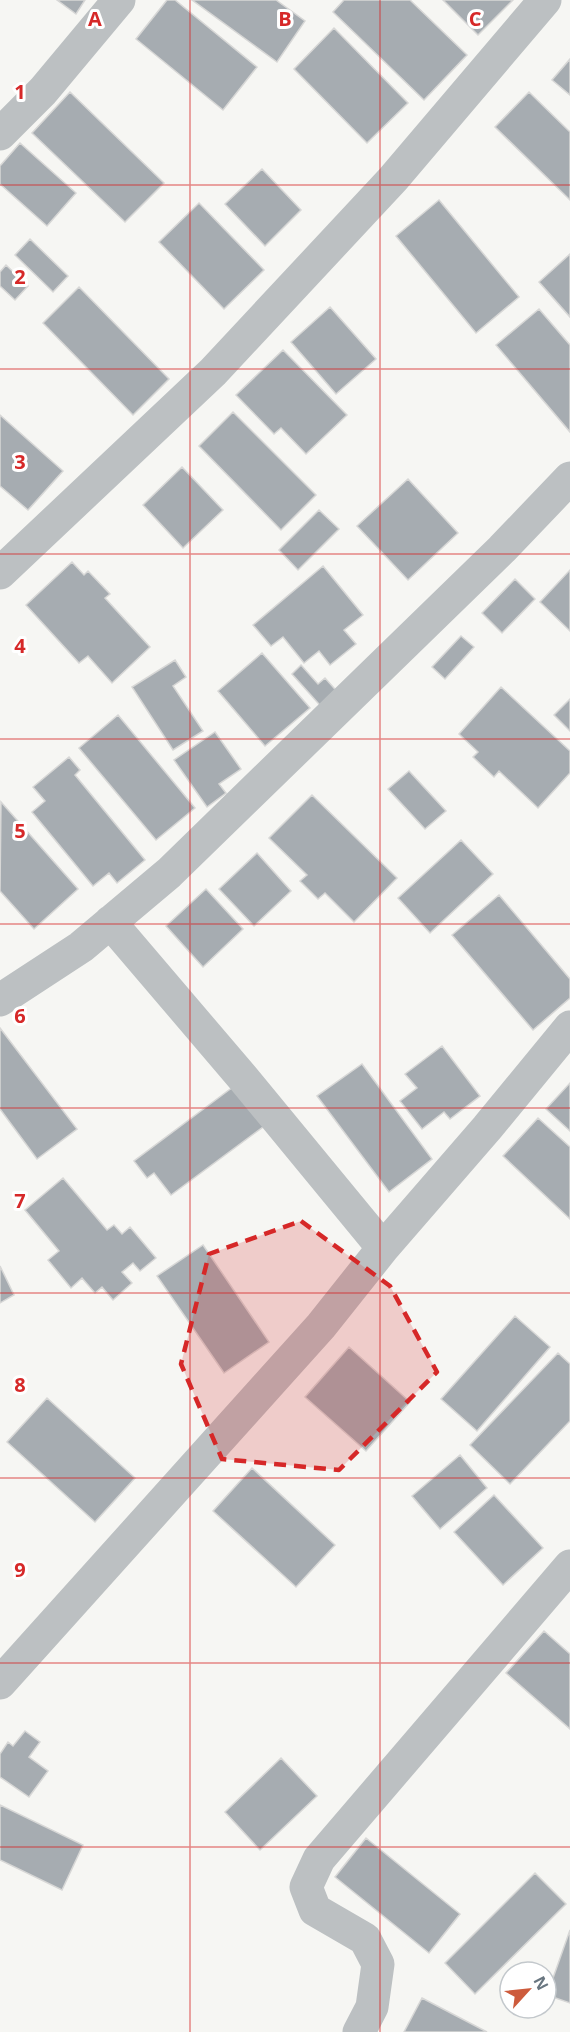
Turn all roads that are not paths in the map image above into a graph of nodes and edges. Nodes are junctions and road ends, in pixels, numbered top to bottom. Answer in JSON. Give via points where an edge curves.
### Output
{"nodes":[{"id":1,"x":119,"y":0,"type":"edge"},
{"id":2,"x":545,"y":0,"type":"edge"},
{"id":3,"x":0,"y":134,"type":"edge"},
{"id":4,"x":570,"y":478,"type":"edge"},
{"id":5,"x":0,"y":573,"type":"edge"},
{"id":6,"x":110,"y":922,"type":"junction"},
{"id":7,"x":0,"y":1000,"type":"edge"},
{"id":8,"x":570,"y":1027,"type":"edge"},
{"id":9,"x":383,"y":1248,"type":"junction"},
{"id":10,"x":570,"y":1566,"type":"edge"},
{"id":11,"x":0,"y":1683,"type":"edge"},
{"id":12,"x":359,"y":2032,"type":"edge"}],
"edges":[{"from":1,"to":3,"type":"street","via":[[43,91]]},
{"from":2,"to":5,"type":"street","via":[[393,179],[213,372]]},
{"from":4,"to":6,"type":"street","via":[[169,873]]},
{"from":6,"to":7,"type":"street","via":[[81,947]]},
{"from":6,"to":9,"type":"street"},
{"from":8,"to":9,"type":"street"},
{"from":9,"to":11,"type":"street","via":[[321,1326]]},
{"from":10,"to":12,"type":"street","via":[[320,1859],[306,1887],[315,1910],[365,1939],[378,1964],[372,2007]]}]}
